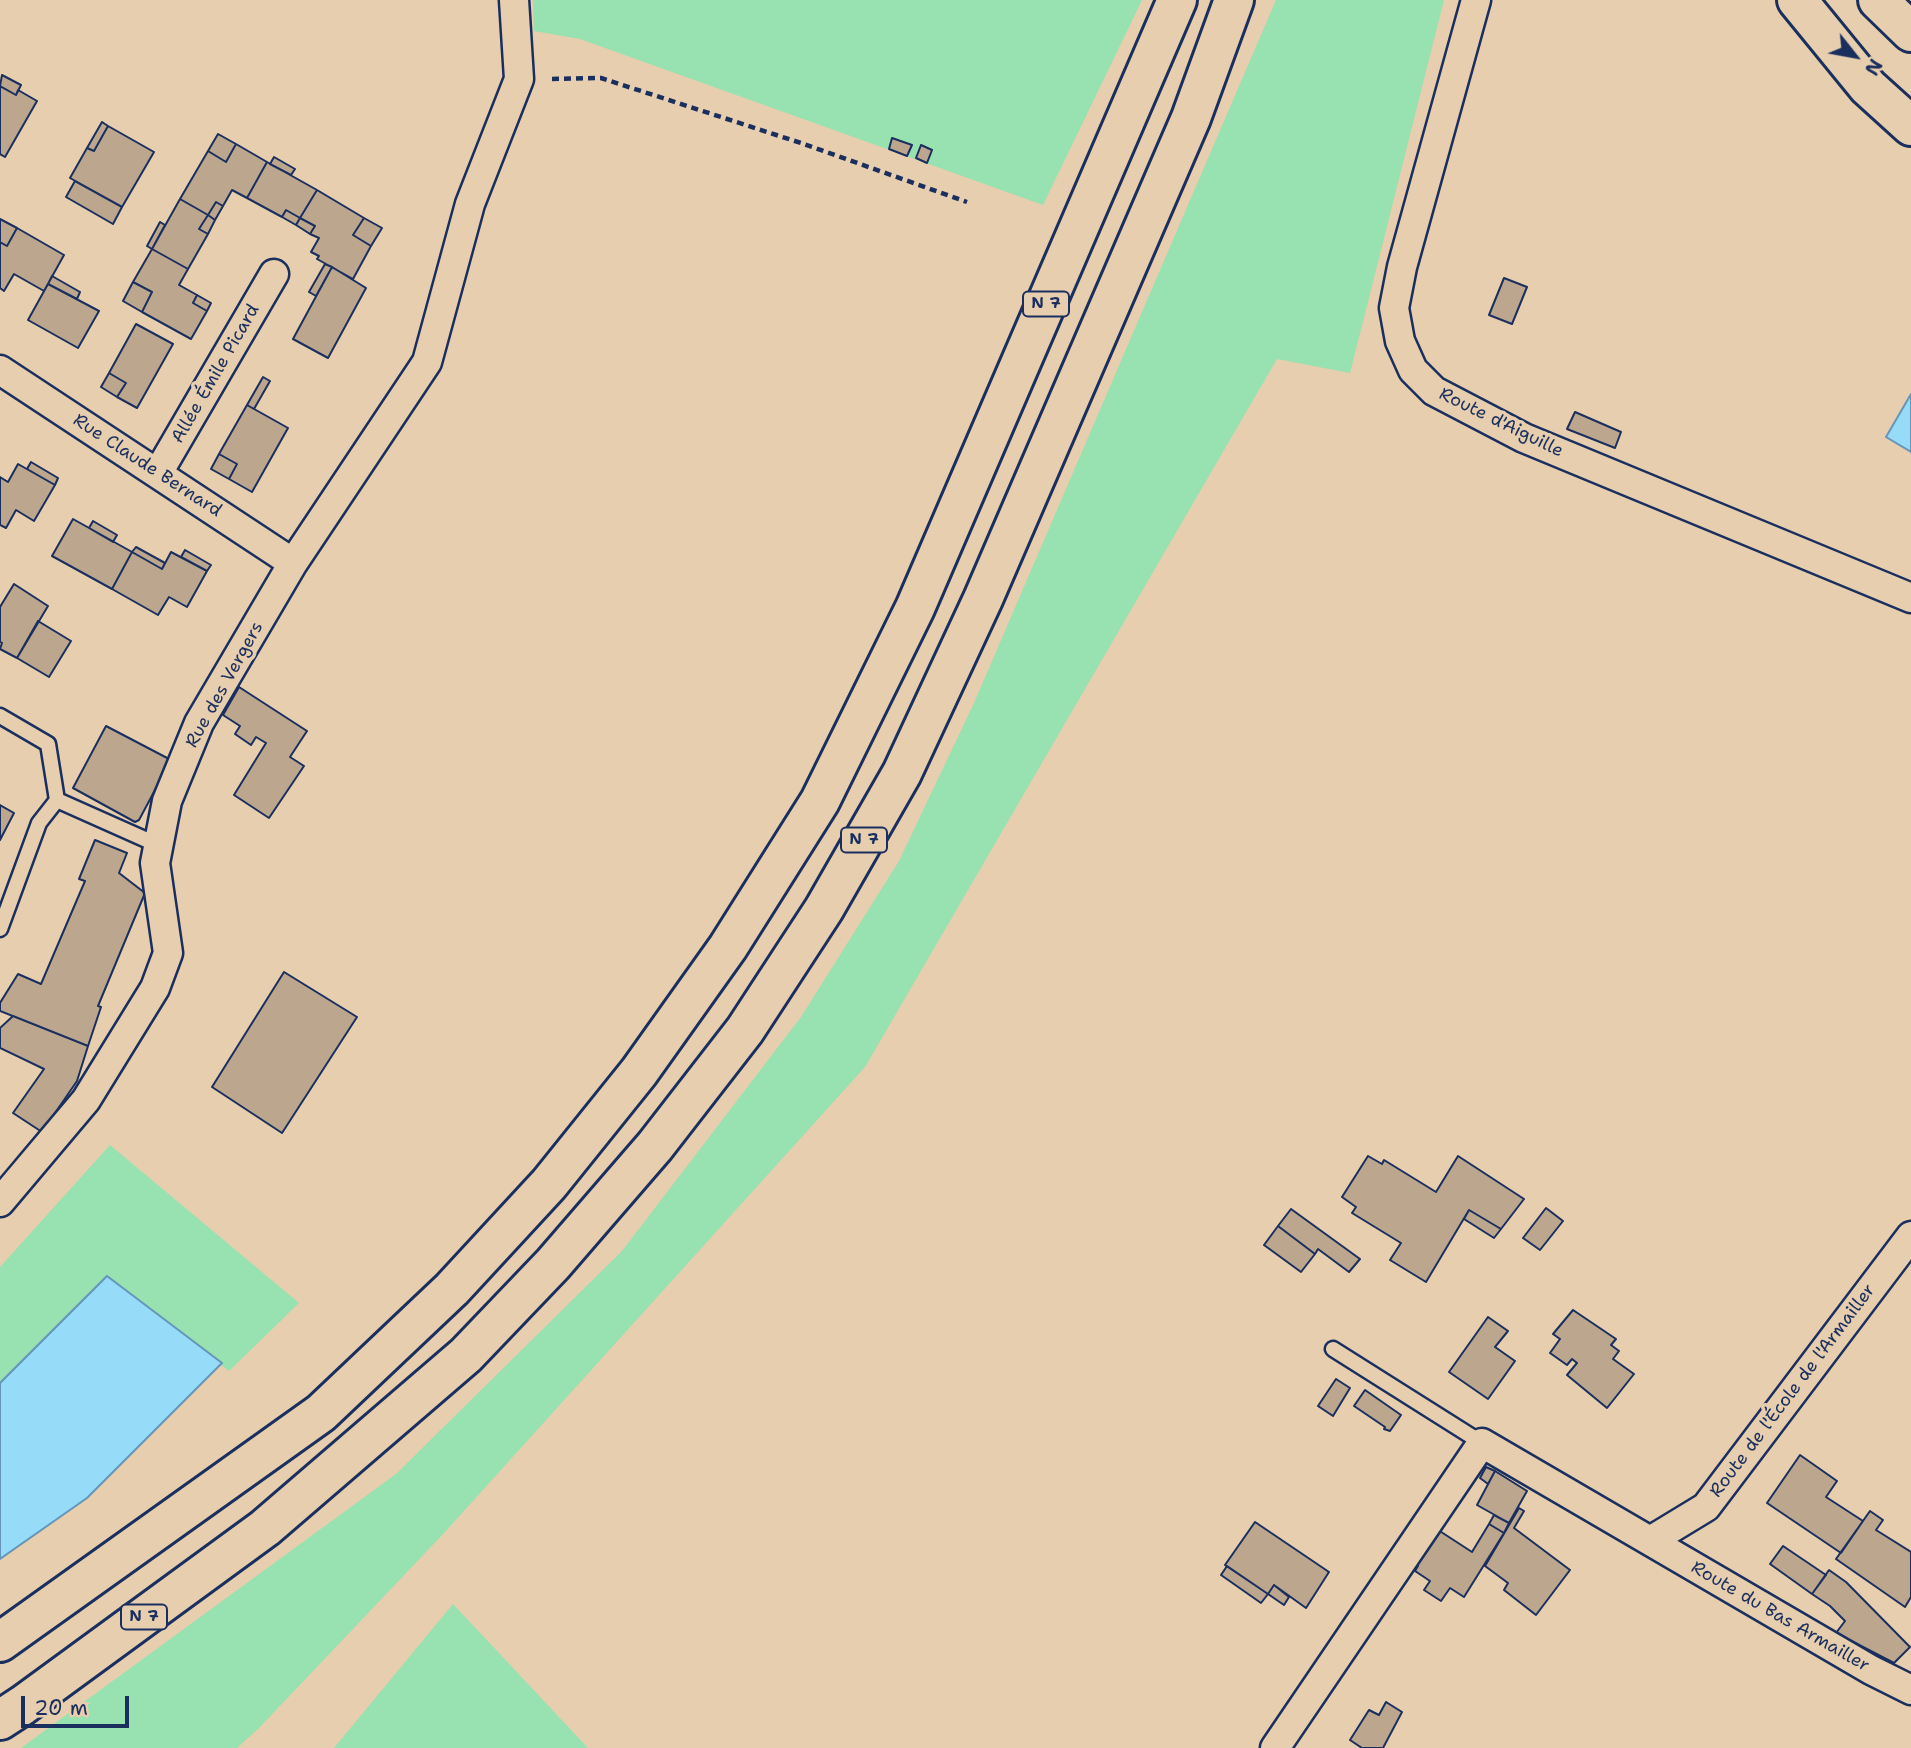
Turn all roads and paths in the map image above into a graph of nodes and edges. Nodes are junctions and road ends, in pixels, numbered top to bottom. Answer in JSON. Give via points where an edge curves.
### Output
{"nodes":[{"id":1,"x":514,"y":0,"type":"edge"},
{"id":2,"x":1177,"y":0,"type":"edge"},
{"id":3,"x":1234,"y":0,"type":"edge"},
{"id":4,"x":1476,"y":0,"type":"edge"},
{"id":5,"x":1797,"y":0,"type":"edge"},
{"id":6,"x":1878,"y":0,"type":"edge"},
{"id":7,"x":1911,"y":32,"type":"edge"},
{"id":8,"x":519,"y":79,"type":"junction"},
{"id":9,"x":1911,"y":126,"type":"edge"},
{"id":10,"x":967,"y":202,"type":"dead end"},
{"id":11,"x":274,"y":274,"type":"dead end"},
{"id":12,"x":0,"y":370,"type":"edge"},
{"id":13,"x":158,"y":473,"type":"junction"},
{"id":14,"x":293,"y":564,"type":"junction"},
{"id":15,"x":1911,"y":598,"type":"edge"},
{"id":16,"x":0,"y":716,"type":"edge"},
{"id":17,"x":57,"y":800,"type":"junction"},
{"id":18,"x":158,"y":845,"type":"junction"},
{"id":19,"x":0,"y":929,"type":"edge"},
{"id":20,"x":0,"y":1202,"type":"edge"},
{"id":21,"x":1911,"y":1237,"type":"edge"},
{"id":22,"x":1333,"y":1349,"type":"dead end"},
{"id":23,"x":1482,"y":1443,"type":"junction"},
{"id":24,"x":1650,"y":1541,"type":"junction"},
{"id":25,"x":0,"y":1642,"type":"edge"},
{"id":26,"x":1911,"y":1690,"type":"edge"},
{"id":27,"x":0,"y":1720,"type":"edge"},
{"id":28,"x":1275,"y":1748,"type":"edge"}],
"edges":[{"from":1,"to":8,"type":"street"},
{"from":2,"to":25,"type":"highway","number":"N 7","via":[[915,608],[820,801],[727,947],[639,1072],[550,1184],[452,1289],[321,1413]]},
{"from":3,"to":27,"type":"highway","number":"N 7","via":[[1191,118],[983,600],[902,773],[824,909],[745,1030],[655,1146],[466,1355],[265,1528]]},
{"from":4,"to":15,"type":"street","name":"Route d'Aiguille","via":[[1394,308],[1400,341],[1413,370],[1434,391],[1524,438]]},
{"from":5,"to":9,"type":"highway","via":[[1868,87]]},
{"from":6,"to":7,"type":"highway"},
{"from":8,"to":10,"type":"path","via":[[601,78]]},
{"from":8,"to":14,"type":"street","name":"Rue des Vergers","via":[[470,204],[427,362]]},
{"from":11,"to":13,"type":"street","name":"Allée Émile Picard"},
{"from":12,"to":13,"type":"street","name":"Rue Claude Bernard"},
{"from":13,"to":14,"type":"street","name":"Rue Claude Bernard"},
{"from":14,"to":18,"type":"street","name":"Rue des Vergers","via":[[199,723],[167,801]]},
{"from":16,"to":17,"type":"lane","via":[[48,744]]},
{"from":17,"to":18,"type":"lane"},
{"from":17,"to":19,"type":"lane","via":[[39,823]]},
{"from":18,"to":20,"type":"street","name":"Rue des Vergers","via":[[155,863],[169,953],[155,988],[86,1100]]},
{"from":21,"to":24,"type":"street","name":"Route de l'École de l'Armailler","via":[[1706,1507]]},
{"from":22,"to":23,"type":"lane"},
{"from":23,"to":24,"type":"street"},
{"from":23,"to":28,"type":"street"},
{"from":24,"to":26,"type":"street","name":"Route du Bas Armailler"}]}
